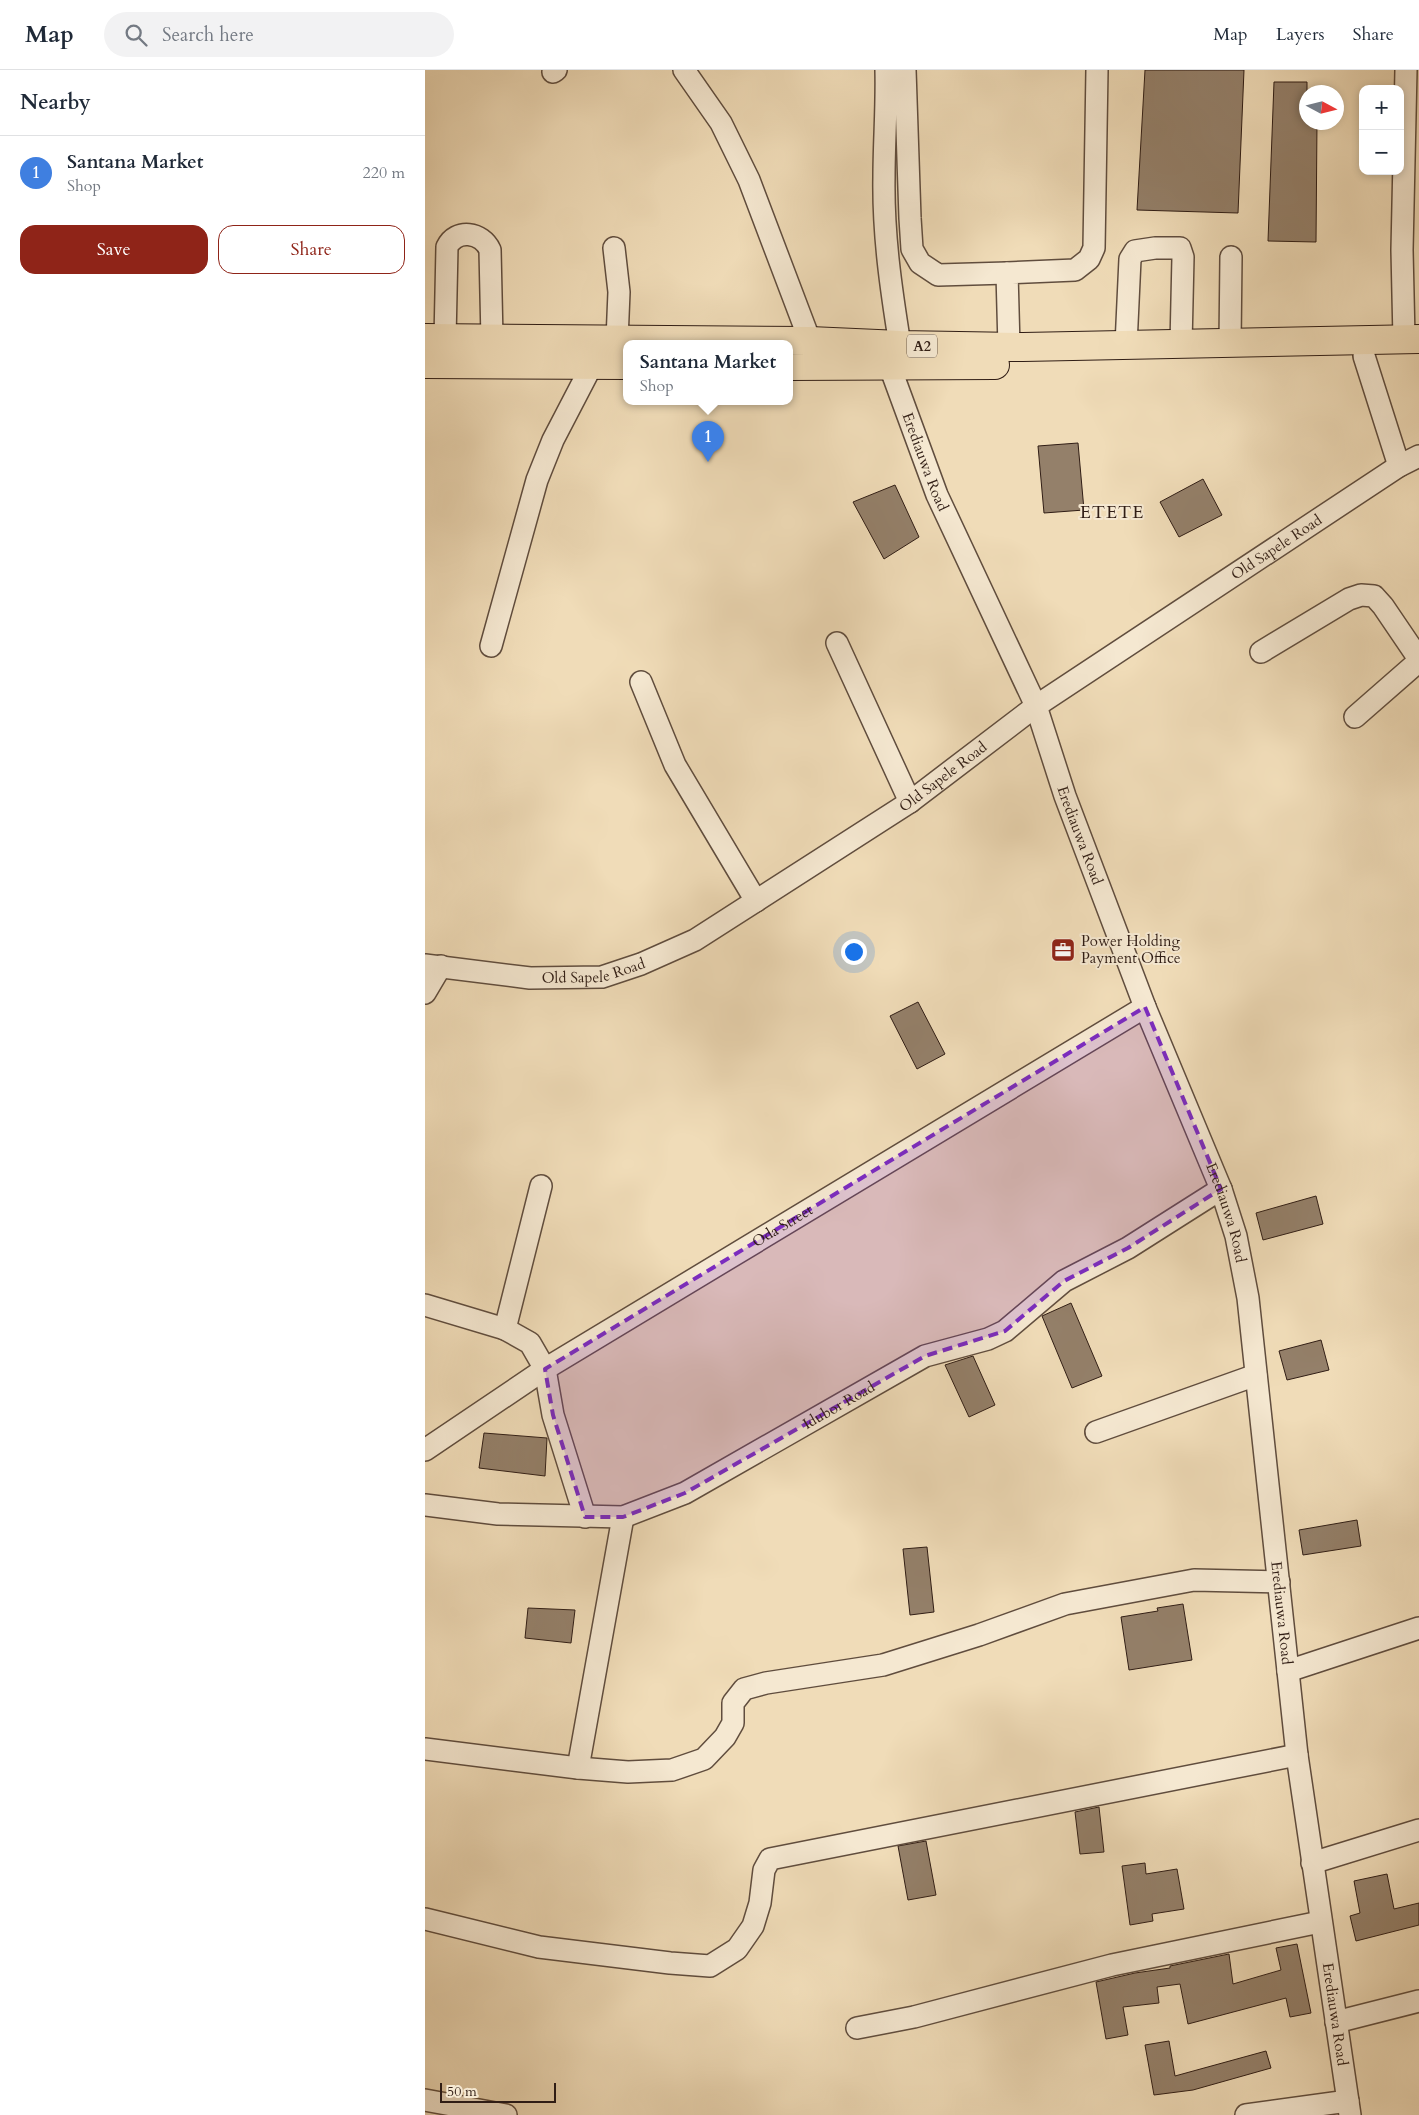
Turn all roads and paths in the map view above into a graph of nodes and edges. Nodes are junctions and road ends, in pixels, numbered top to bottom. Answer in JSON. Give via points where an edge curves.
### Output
{"nodes":[{"id":1,"x":685,"y":70,"type":"edge"},
{"id":2,"x":886,"y":70,"type":"edge"},
{"id":3,"x":905,"y":70,"type":"edge"},
{"id":4,"x":1097,"y":70,"type":"edge"},
{"id":5,"x":1406,"y":70,"type":"edge"},
{"id":6,"x":614,"y":248,"type":"dead end"},
{"id":7,"x":1231,"y":257,"type":"dead end"},
{"id":8,"x":1007,"y":273,"type":"junction"},
{"id":9,"x":435,"y":339,"type":"edge"},
{"id":10,"x":492,"y":339,"type":"junction"},
{"id":11,"x":617,"y":340,"type":"junction"},
{"id":12,"x":623,"y":340,"type":"edge"},
{"id":13,"x":793,"y":341,"type":"edge"},
{"id":14,"x":810,"y":341,"type":"junction"},
{"id":15,"x":1231,"y":343,"type":"junction"},
{"id":16,"x":1181,"y":344,"type":"junction"},
{"id":17,"x":1414,"y":344,"type":"edge"},
{"id":18,"x":1126,"y":345,"type":"junction"},
{"id":19,"x":1009,"y":347,"type":"junction"},
{"id":20,"x":895,"y":356,"type":"junction"},
{"id":21,"x":1364,"y":356,"type":"junction"},
{"id":22,"x":425,"y":364,"type":"edge"},
{"id":23,"x":592,"y":365,"type":"junction"},
{"id":24,"x":623,"y":365,"type":"edge"},
{"id":25,"x":793,"y":366,"type":"edge"},
{"id":26,"x":1419,"y":456,"type":"edge"},
{"id":27,"x":1399,"y":466,"type":"junction"},
{"id":28,"x":837,"y":643,"type":"dead end"},
{"id":29,"x":491,"y":646,"type":"dead end"},
{"id":30,"x":1261,"y":652,"type":"dead end"},
{"id":31,"x":1419,"y":660,"type":"edge"},
{"id":32,"x":641,"y":682,"type":"dead end"},
{"id":33,"x":1036,"y":706,"type":"junction"},
{"id":34,"x":1355,"y":717,"type":"dead end"},
{"id":35,"x":910,"y":802,"type":"junction"},
{"id":36,"x":756,"y":901,"type":"junction"},
{"id":37,"x":433,"y":966,"type":"edge"},
{"id":38,"x":425,"y":993,"type":"edge"},
{"id":39,"x":1145,"y":1006,"type":"junction"},
{"id":40,"x":541,"y":1186,"type":"dead end"},
{"id":41,"x":1221,"y":1189,"type":"junction"},
{"id":42,"x":425,"y":1305,"type":"edge"},
{"id":43,"x":505,"y":1329,"type":"junction"},
{"id":44,"x":545,"y":1369,"type":"junction"},
{"id":45,"x":1256,"y":1375,"type":"junction"},
{"id":46,"x":1096,"y":1432,"type":"dead end"},
{"id":47,"x":425,"y":1450,"type":"edge"},
{"id":48,"x":425,"y":1505,"type":"edge"},
{"id":49,"x":585,"y":1517,"type":"junction"},
{"id":50,"x":623,"y":1517,"type":"junction"},
{"id":51,"x":1279,"y":1582,"type":"junction"},
{"id":52,"x":1419,"y":1628,"type":"edge"},
{"id":53,"x":1288,"y":1671,"type":"junction"},
{"id":54,"x":425,"y":1749,"type":"edge"},
{"id":55,"x":1297,"y":1755,"type":"junction"},
{"id":56,"x":577,"y":1768,"type":"junction"},
{"id":57,"x":1419,"y":1830,"type":"edge"},
{"id":58,"x":1312,"y":1863,"type":"junction"},
{"id":59,"x":425,"y":1919,"type":"edge"},
{"id":60,"x":1320,"y":1922,"type":"junction"},
{"id":61,"x":1419,"y":2001,"type":"edge"},
{"id":62,"x":1336,"y":2022,"type":"junction"},
{"id":63,"x":857,"y":2028,"type":"dead end"},
{"id":64,"x":425,"y":2100,"type":"edge"},
{"id":65,"x":1349,"y":2108,"type":"edge"},
{"id":66,"x":506,"y":2115,"type":"edge"},
{"id":67,"x":1246,"y":2115,"type":"edge"}],
"edges":[{"from":1,"to":14,"type":"street","via":[[721,123],[749,180]]},
{"from":2,"to":20,"type":"street","name":"Erediauwa Road","via":[[884,178]]},
{"from":3,"to":8,"type":"street","via":[[909,218],[913,249],[920,264],[938,275]]},
{"from":4,"to":8,"type":"street","via":[[1094,248],[1089,259],[1075,270]]},
{"from":5,"to":17,"type":"street","via":[[1402,250]]},
{"from":6,"to":11,"type":"street","via":[[619,292]]},
{"from":7,"to":15,"type":"street"},
{"from":8,"to":19,"type":"street"},
{"from":9,"to":10,"type":"highway","number":"A2"},
{"from":9,"to":10,"type":"street","via":[[447,247],[451,238],[458,234],[478,236],[490,250]]},
{"from":10,"to":11,"type":"highway","number":"A2"},
{"from":11,"to":12,"type":"highway","number":"A2"},
{"from":13,"to":14,"type":"highway","number":"A2"},
{"from":14,"to":20,"type":"highway","number":"A2"},
{"from":15,"to":16,"type":"highway","number":"A2"},
{"from":15,"to":17,"type":"highway","number":"A2"},
{"from":16,"to":18,"type":"highway","number":"A2"},
{"from":16,"to":18,"type":"street","via":[[1183,257],[1180,248],[1155,248],[1135,251],[1130,259]]},
{"from":17,"to":21,"type":"highway","number":"A2"},
{"from":18,"to":19,"type":"highway","number":"A2"},
{"from":19,"to":20,"type":"highway","number":"A2"},
{"from":20,"to":21,"type":"highway","number":"A2"},
{"from":20,"to":25,"type":"highway","number":"A2"},
{"from":20,"to":33,"type":"street","name":"Erediauwa Road","via":[[937,494]]},
{"from":21,"to":27,"type":"street"},
{"from":22,"to":23,"type":"highway"},
{"from":23,"to":24,"type":"highway"},
{"from":23,"to":29,"type":"street","via":[[553,440],[537,480]]},
{"from":26,"to":27,"type":"street","name":"Old Sapele Road"},
{"from":27,"to":33,"type":"street","name":"Old Sapele Road"},
{"from":28,"to":35,"type":"street"},
{"from":30,"to":31,"type":"street","via":[[1361,595],[1374,596],[1383,606]]},
{"from":31,"to":34,"type":"street"},
{"from":32,"to":36,"type":"street","via":[[675,766]]},
{"from":33,"to":35,"type":"street","name":"Old Sapele Road"},
{"from":33,"to":39,"type":"street","name":"Erediauwa Road","via":[[1065,796]]},
{"from":35,"to":36,"type":"street","name":"Old Sapele Road"},
{"from":36,"to":37,"type":"street","name":"Old Sapele Road","via":[[695,940],[602,978],[530,978]]},
{"from":37,"to":38,"type":"street"},
{"from":39,"to":41,"type":"street","name":"Erediauwa Road"},
{"from":39,"to":44,"type":"street","name":"Oda Street"},
{"from":40,"to":43,"type":"street"},
{"from":41,"to":45,"type":"street","name":"Erediauwa Road","via":[[1236,1236],[1248,1298]]},
{"from":41,"to":50,"type":"street","name":"Idubor Road","via":[[1128,1248],[1064,1281],[1005,1331],[989,1339],[925,1356],[685,1493]]},
{"from":42,"to":43,"type":"street"},
{"from":43,"to":44,"type":"street","via":[[530,1343]]},
{"from":44,"to":47,"type":"street","name":"Oda Street"},
{"from":44,"to":49,"type":"street","via":[[553,1415]]},
{"from":45,"to":46,"type":"street"},
{"from":45,"to":51,"type":"street","name":"Erediauwa Road"},
{"from":48,"to":49,"type":"street","name":"Idubor Road","via":[[498,1514]]},
{"from":49,"to":50,"type":"street","name":"Idubor Road"},
{"from":50,"to":56,"type":"street"},
{"from":51,"to":53,"type":"street","name":"Erediauwa Road"},
{"from":51,"to":56,"type":"street","via":[[1194,1580],[1065,1604],[883,1665],[766,1683],[738,1694],[733,1703],[733,1723],[705,1759],[672,1770],[628,1772]]},
{"from":52,"to":53,"type":"street"},
{"from":53,"to":55,"type":"street","name":"Erediauwa Road"},
{"from":54,"to":56,"type":"street"},
{"from":55,"to":58,"type":"street","name":"Erediauwa Road"},
{"from":55,"to":59,"type":"street","via":[[770,1859],[763,1870],[760,1903],[753,1926],[737,1949],[710,1966],[539,1947]]},
{"from":57,"to":58,"type":"street"},
{"from":58,"to":60,"type":"street","name":"Erediauwa Road"},
{"from":60,"to":62,"type":"street","name":"Erediauwa Road"},
{"from":60,"to":63,"type":"street","via":[[1112,1965],[913,2017]]},
{"from":61,"to":62,"type":"street"},
{"from":62,"to":65,"type":"street","name":"Erediauwa Road"},
{"from":64,"to":66,"type":"street"},
{"from":65,"to":67,"type":"street"}]}
